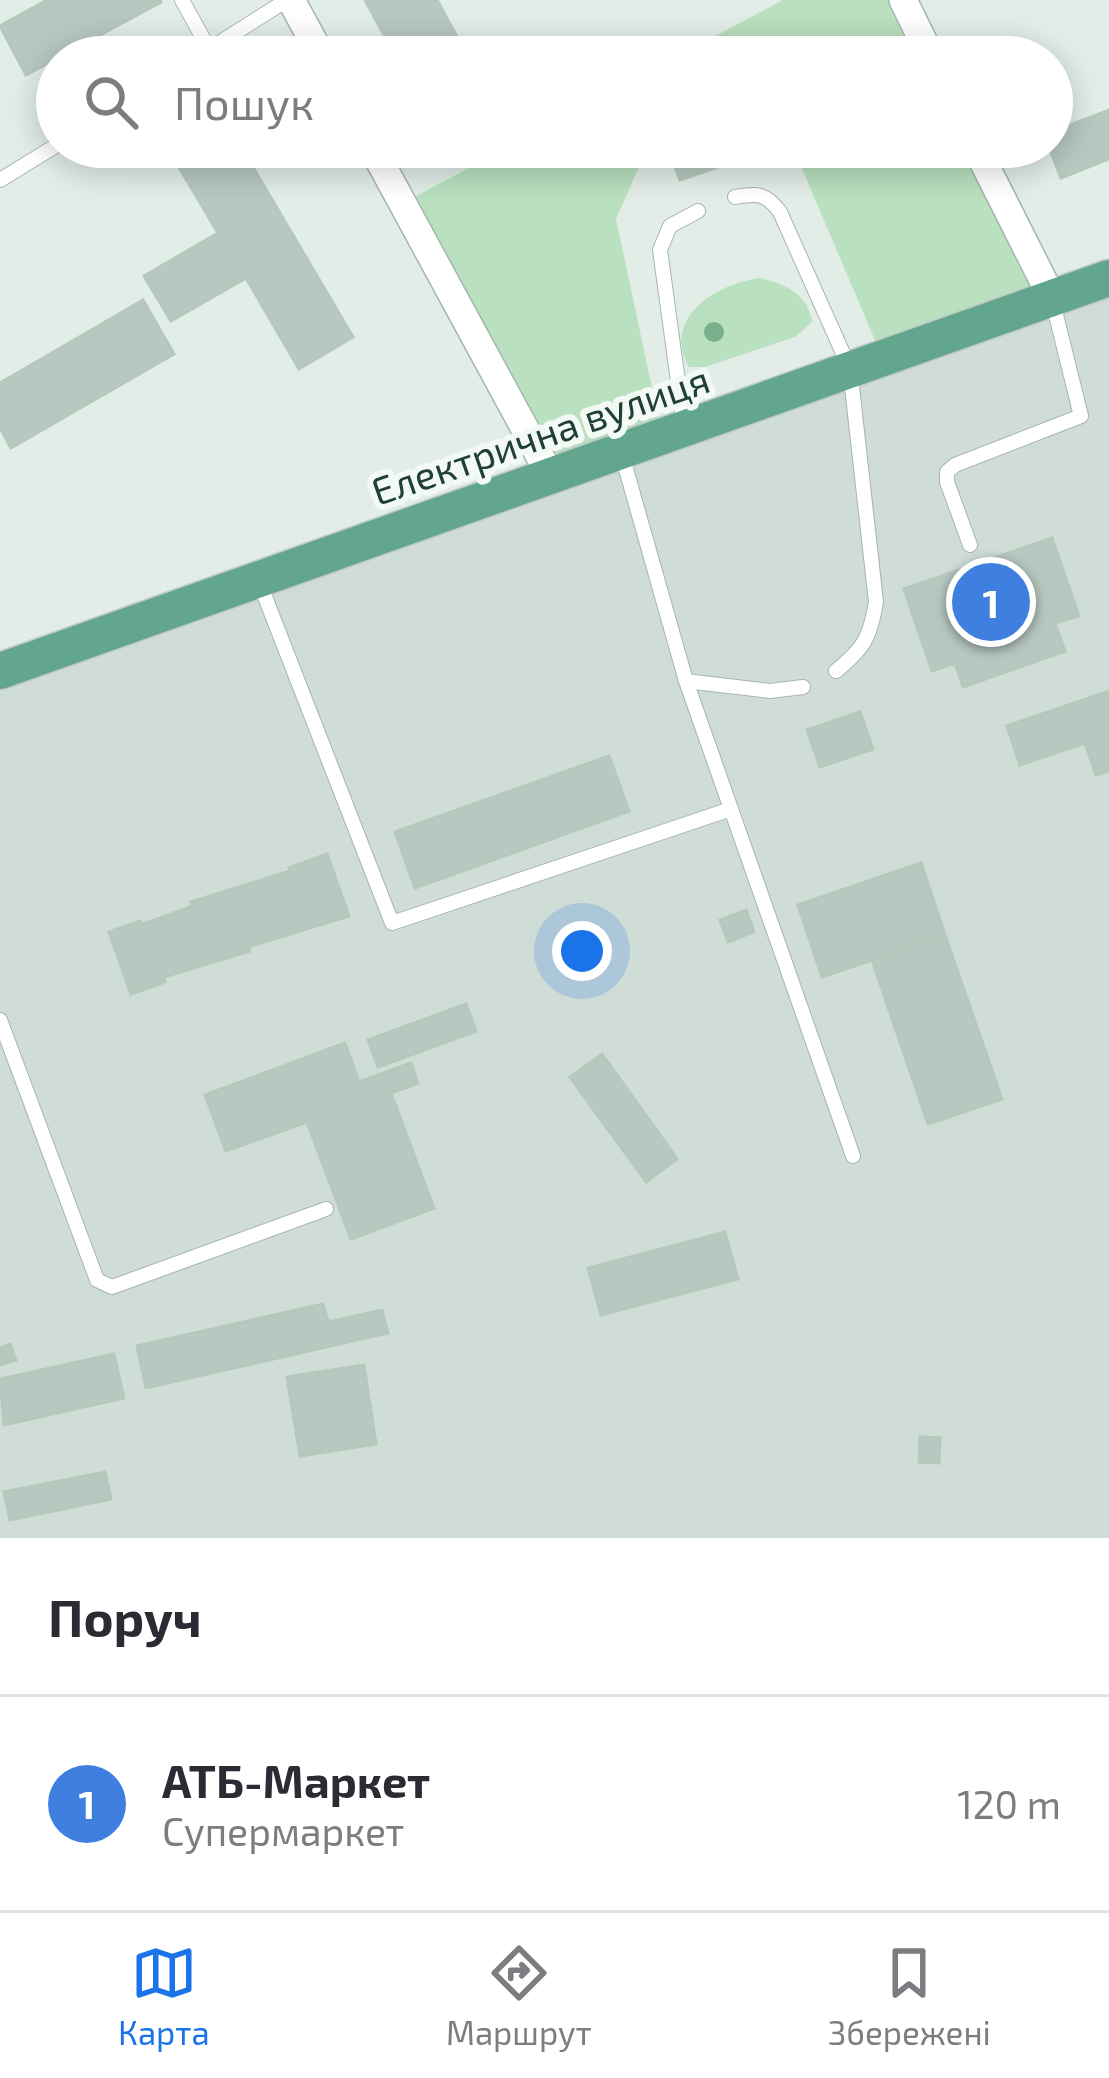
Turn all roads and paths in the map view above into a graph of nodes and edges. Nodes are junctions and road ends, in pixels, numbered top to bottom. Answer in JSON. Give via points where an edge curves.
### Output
{"nodes":[{"id":1,"x":182,"y":0,"type":"edge"},
{"id":2,"x":289,"y":0,"type":"edge"},
{"id":3,"x":903,"y":0,"type":"edge"},
{"id":4,"x":196,"y":36,"type":"edge"},
{"id":5,"x":231,"y":36,"type":"edge"},
{"id":6,"x":310,"y":36,"type":"edge"},
{"id":7,"x":921,"y":36,"type":"edge"},
{"id":8,"x":36,"y":158,"type":"edge"},
{"id":9,"x":383,"y":168,"type":"edge"},
{"id":10,"x":987,"y":168,"type":"edge"},
{"id":11,"x":0,"y":180,"type":"edge"},
{"id":12,"x":735,"y":197,"type":"dead end"},
{"id":13,"x":698,"y":211,"type":"dead end"},
{"id":14,"x":1109,"y":278,"type":"edge"},
{"id":15,"x":1052,"y":298,"type":"junction"},
{"id":16,"x":850,"y":369,"type":"junction"},
{"id":17,"x":685,"y":429,"type":"junction"},
{"id":18,"x":620,"y":449,"type":"junction"},
{"id":19,"x":550,"y":475,"type":"junction"},
{"id":20,"x":970,"y":544,"type":"dead end"},
{"id":21,"x":258,"y":579,"type":"junction"},
{"id":22,"x":0,"y":671,"type":"edge"},
{"id":23,"x":836,"y":671,"type":"dead end"},
{"id":24,"x":686,"y":681,"type":"junction"},
{"id":25,"x":802,"y":687,"type":"dead end"},
{"id":26,"x":731,"y":809,"type":"junction"},
{"id":27,"x":0,"y":1020,"type":"edge"},
{"id":28,"x":854,"y":1156,"type":"dead end"},
{"id":29,"x":326,"y":1208,"type":"dead end"}],
"edges":[{"from":1,"to":4,"type":"lane"},
{"from":2,"to":5,"type":"lane"},
{"from":2,"to":6,"type":"street"},
{"from":3,"to":7,"type":"street"},
{"from":8,"to":11,"type":"lane"},
{"from":9,"to":19,"type":"street"},
{"from":10,"to":15,"type":"street"},
{"from":12,"to":16,"type":"lane","via":[[758,193],[780,212]]},
{"from":13,"to":17,"type":"lane","via":[[670,226],[660,250]]},
{"from":14,"to":15,"type":"main road","name":"Електрична вулиця"},
{"from":15,"to":16,"type":"main road","name":"Електрична вулиця"},
{"from":15,"to":20,"type":"lane","via":[[1081,416],[947,472]]},
{"from":16,"to":17,"type":"main road","name":"Електрична вулиця"},
{"from":16,"to":23,"type":"lane","via":[[876,602],[871,633]]},
{"from":17,"to":18,"type":"main road","name":"Електрична вулиця"},
{"from":18,"to":19,"type":"main road","name":"Електрична вулиця"},
{"from":18,"to":24,"type":"lane"},
{"from":19,"to":21,"type":"main road","name":"Електрична вулиця"},
{"from":21,"to":22,"type":"main road","name":"Електрична вулиця"},
{"from":21,"to":26,"type":"lane","via":[[392,923]]},
{"from":24,"to":25,"type":"lane"},
{"from":24,"to":26,"type":"lane"},
{"from":26,"to":28,"type":"lane"},
{"from":27,"to":29,"type":"lane","via":[[103,1285]]}]}
